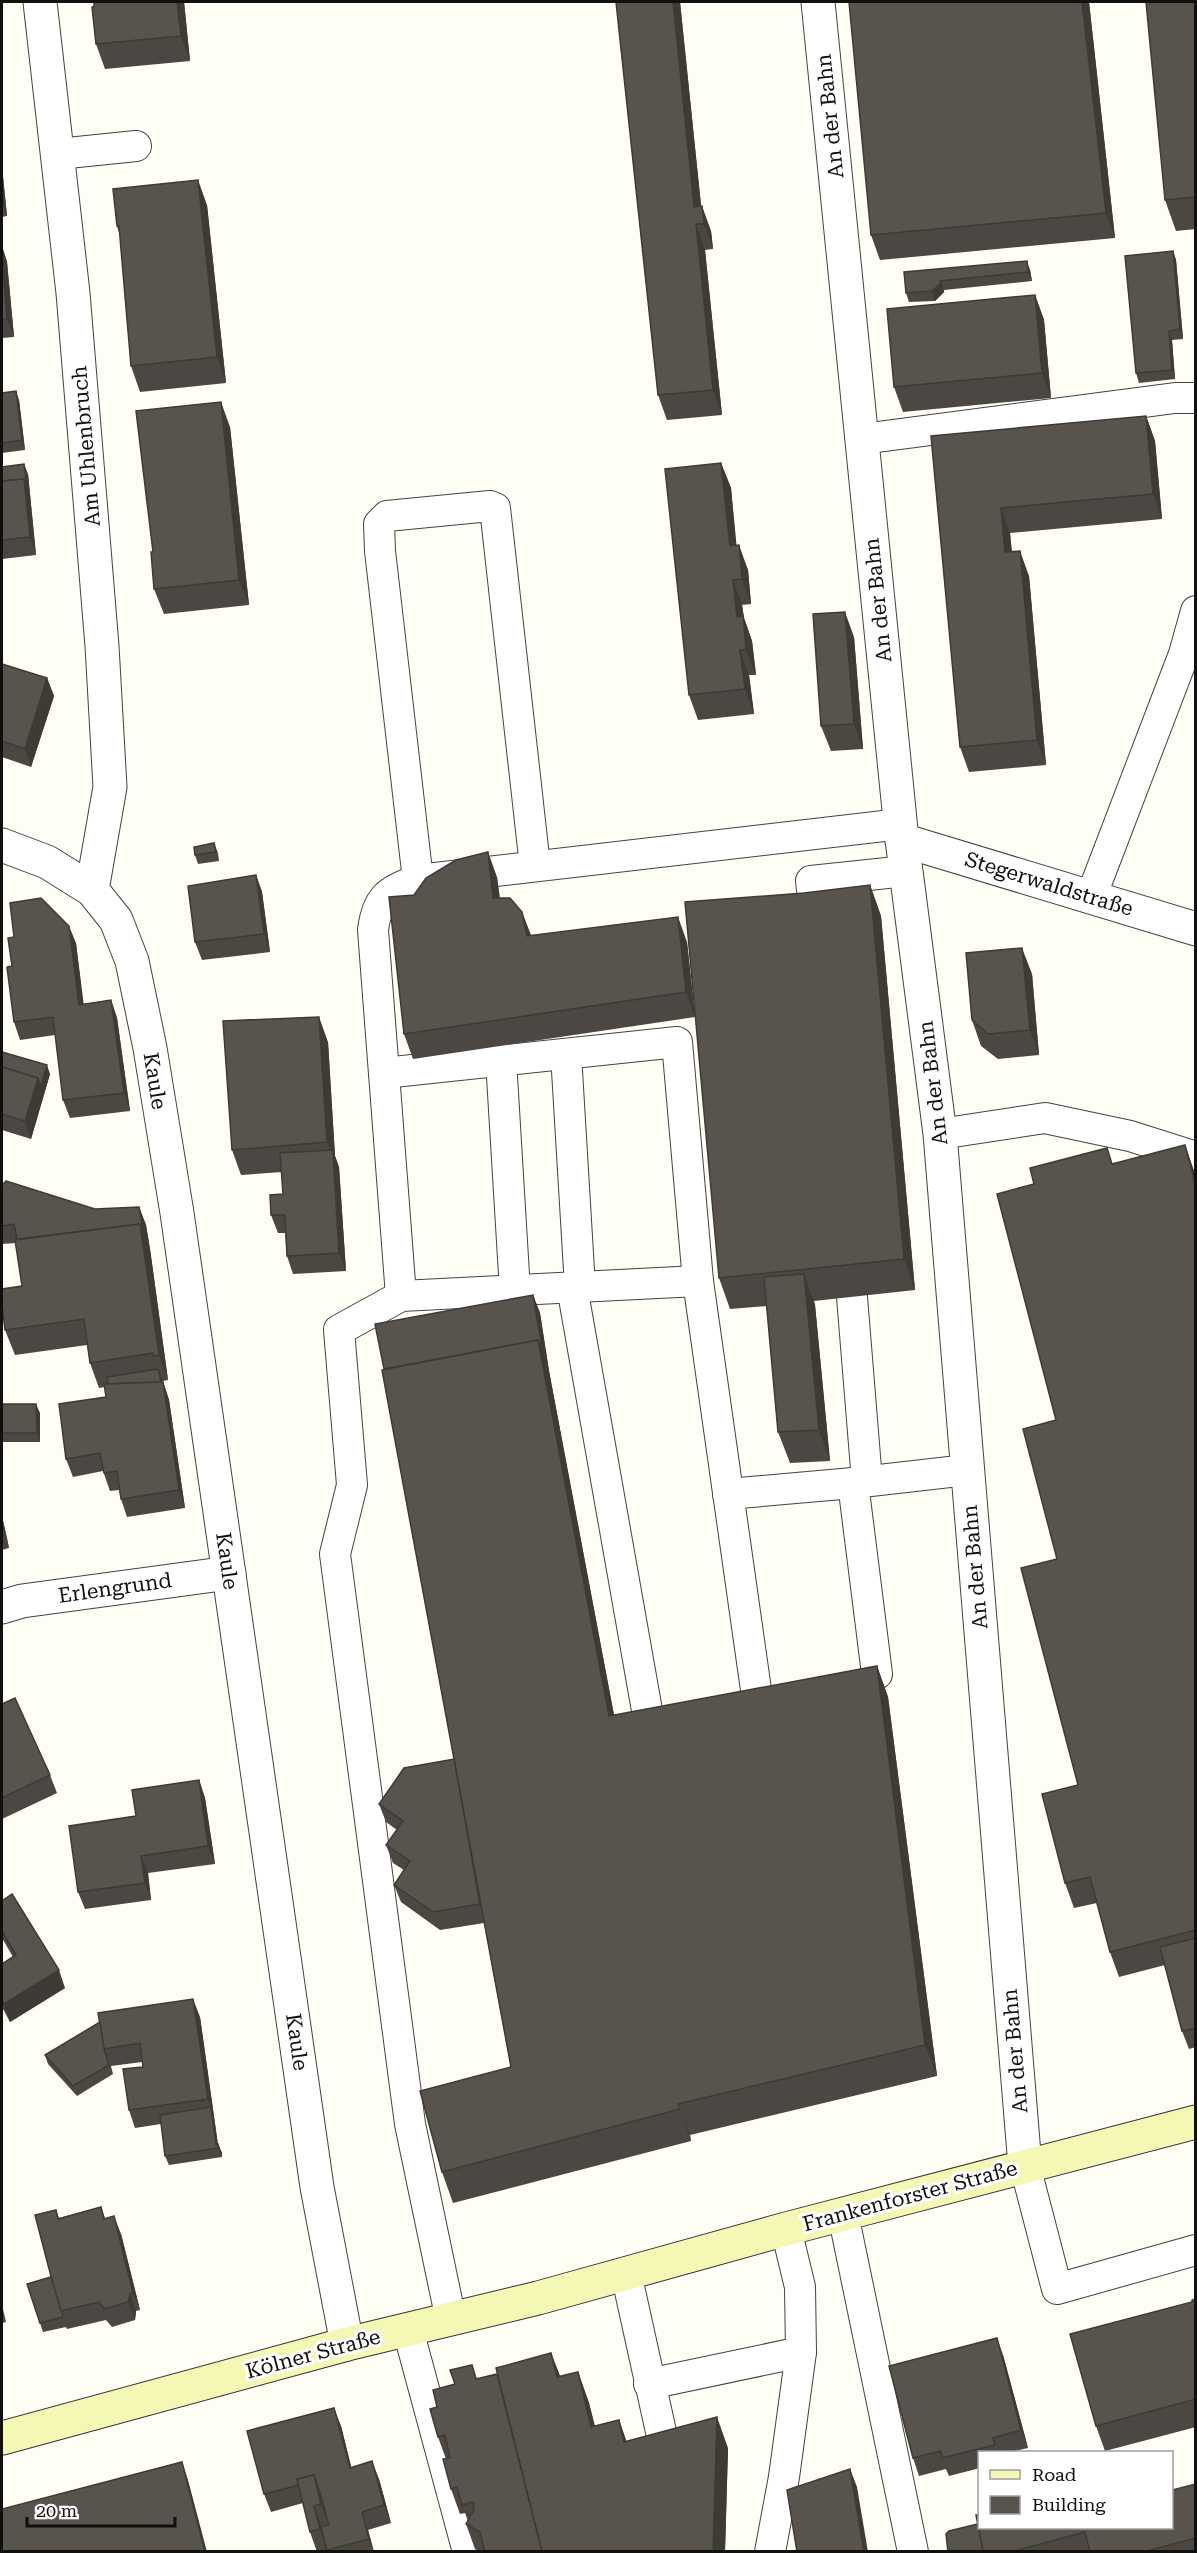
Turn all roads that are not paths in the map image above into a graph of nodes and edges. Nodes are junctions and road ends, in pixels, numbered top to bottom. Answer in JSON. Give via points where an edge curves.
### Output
{"nodes":[{"id":1,"x":39,"y":2,"type":"edge"},
{"id":2,"x":818,"y":2,"type":"edge"},
{"id":3,"x":136,"y":146,"type":"dead end"},
{"id":4,"x":58,"y":154,"type":"junction"},
{"id":5,"x":1196,"y":398,"type":"edge"},
{"id":6,"x":862,"y":439,"type":"junction"},
{"id":7,"x":1196,"y":611,"type":"edge"},
{"id":8,"x":2,"y":845,"type":"edge"},
{"id":9,"x":903,"y":845,"type":"junction"},
{"id":10,"x":535,"y":866,"type":"junction"},
{"id":11,"x":418,"y":880,"type":"junction"},
{"id":12,"x":92,"y":890,"type":"junction"},
{"id":13,"x":1091,"y":897,"type":"junction"},
{"id":14,"x":816,"y":924,"type":"edge"},
{"id":15,"x":1196,"y":929,"type":"edge"},
{"id":16,"x":566,"y":1054,"type":"junction"},
{"id":17,"x":501,"y":1060,"type":"junction"},
{"id":18,"x":384,"y":1072,"type":"junction"},
{"id":19,"x":940,"y":1134,"type":"junction"},
{"id":20,"x":1196,"y":1157,"type":"edge"},
{"id":21,"x":698,"y":1281,"type":"junction"},
{"id":22,"x":576,"y":1287,"type":"junction"},
{"id":23,"x":515,"y":1291,"type":"junction"},
{"id":24,"x":401,"y":1296,"type":"junction"},
{"id":25,"x":852,"y":1297,"type":"edge"},
{"id":26,"x":967,"y":1470,"type":"junction"},
{"id":27,"x":860,"y":1482,"type":"junction"},
{"id":28,"x":729,"y":1494,"type":"junction"},
{"id":29,"x":229,"y":1573,"type":"junction"},
{"id":30,"x":2,"y":1607,"type":"edge"},
{"id":31,"x":877,"y":1674,"type":"edge"},
{"id":32,"x":759,"y":1711,"type":"edge"},
{"id":33,"x":651,"y":1733,"type":"edge"},
{"id":34,"x":1196,"y":2122,"type":"edge"},
{"id":35,"x":1025,"y":2166,"type":"junction"},
{"id":36,"x":843,"y":2214,"type":"junction"},
{"id":37,"x":786,"y":2229,"type":"junction"},
{"id":38,"x":1196,"y":2250,"type":"edge"},
{"id":39,"x":626,"y":2273,"type":"junction"},
{"id":40,"x":451,"y":2320,"type":"junction"},
{"id":41,"x":408,"y":2330,"type":"junction"},
{"id":42,"x":347,"y":2344,"type":"junction"},
{"id":43,"x":801,"y":2352,"type":"junction"},
{"id":44,"x":649,"y":2384,"type":"junction"},
{"id":45,"x":2,"y":2438,"type":"edge"},
{"id":46,"x":667,"y":2458,"type":"edge"},
{"id":47,"x":468,"y":2552,"type":"edge"},
{"id":48,"x":770,"y":2552,"type":"edge"},
{"id":49,"x":913,"y":2552,"type":"edge"}],
"edges":[{"from":1,"to":4,"type":"street","name":"Am Uhlenbruch"},
{"from":2,"to":6,"type":"street","name":"An der Bahn"},
{"from":3,"to":4,"type":"lane"},
{"from":4,"to":12,"type":"street","name":"Am Uhlenbruch","via":[[77,340],[110,787]]},
{"from":5,"to":6,"type":"lane"},
{"from":6,"to":9,"type":"street","name":"An der Bahn"},
{"from":7,"to":13,"type":"lane","via":[[1184,654]]},
{"from":8,"to":12,"type":"street","name":"Kaule","via":[[47,862]]},
{"from":9,"to":10,"type":"lane"},
{"from":9,"to":13,"type":"street","name":"Stegerwaldstraße"},
{"from":9,"to":14,"type":"lane","via":[[812,881]]},
{"from":9,"to":19,"type":"street","name":"An der Bahn"},
{"from":10,"to":11,"type":"lane"},
{"from":10,"to":11,"type":"lane","via":[[495,508],[387,516],[379,524],[380,551]]},
{"from":11,"to":18,"type":"lane","via":[[386,895],[376,910],[373,930]]},
{"from":12,"to":29,"type":"street","name":"Kaule","via":[[116,920],[132,961],[150,1048]]},
{"from":13,"to":15,"type":"street","name":"Stegerwaldstraße"},
{"from":16,"to":17,"type":"lane"},
{"from":16,"to":21,"type":"lane","via":[[677,1042]]},
{"from":16,"to":22,"type":"lane"},
{"from":17,"to":18,"type":"lane"},
{"from":17,"to":23,"type":"lane"},
{"from":18,"to":24,"type":"lane"},
{"from":19,"to":20,"type":"lane","via":[[1045,1118],[1130,1136]]},
{"from":19,"to":26,"type":"street","name":"An der Bahn"},
{"from":21,"to":22,"type":"lane"},
{"from":21,"to":28,"type":"lane"},
{"from":22,"to":23,"type":"lane"},
{"from":22,"to":33,"type":"lane"},
{"from":23,"to":24,"type":"lane"},
{"from":24,"to":40,"type":"lane","via":[[339,1330],[352,1485],[335,1554],[410,2124]]},
{"from":25,"to":27,"type":"lane"},
{"from":26,"to":27,"type":"lane"},
{"from":26,"to":35,"type":"street","name":"An der Bahn"},
{"from":27,"to":28,"type":"lane"},
{"from":27,"to":31,"type":"lane"},
{"from":28,"to":32,"type":"lane"},
{"from":29,"to":30,"type":"street","name":"Erlengrund","via":[[22,1600]]},
{"from":29,"to":42,"type":"street","name":"Kaule","via":[[316,2175]]},
{"from":34,"to":35,"type":"main road","name":"Frankenforster Straße"},
{"from":35,"to":36,"type":"main road","name":"Frankenforster Straße"},
{"from":35,"to":38,"type":"lane","via":[[1057,2289]]},
{"from":36,"to":37,"type":"main road","name":"Frankenforster Straße"},
{"from":36,"to":49,"type":"lane"},
{"from":37,"to":39,"type":"main road","name":"Frankenforster Straße"},
{"from":37,"to":43,"type":"lane","via":[[800,2287]]},
{"from":39,"to":40,"type":"main road","name":"Kölner Straße"},
{"from":39,"to":44,"type":"lane"},
{"from":40,"to":41,"type":"main road","name":"Kölner Straße"},
{"from":41,"to":42,"type":"main road","name":"Kölner Straße"},
{"from":41,"to":47,"type":"lane"},
{"from":42,"to":45,"type":"main road","name":"Kölner Straße"},
{"from":43,"to":44,"type":"lane"},
{"from":43,"to":48,"type":"lane"},
{"from":44,"to":46,"type":"lane"}]}
